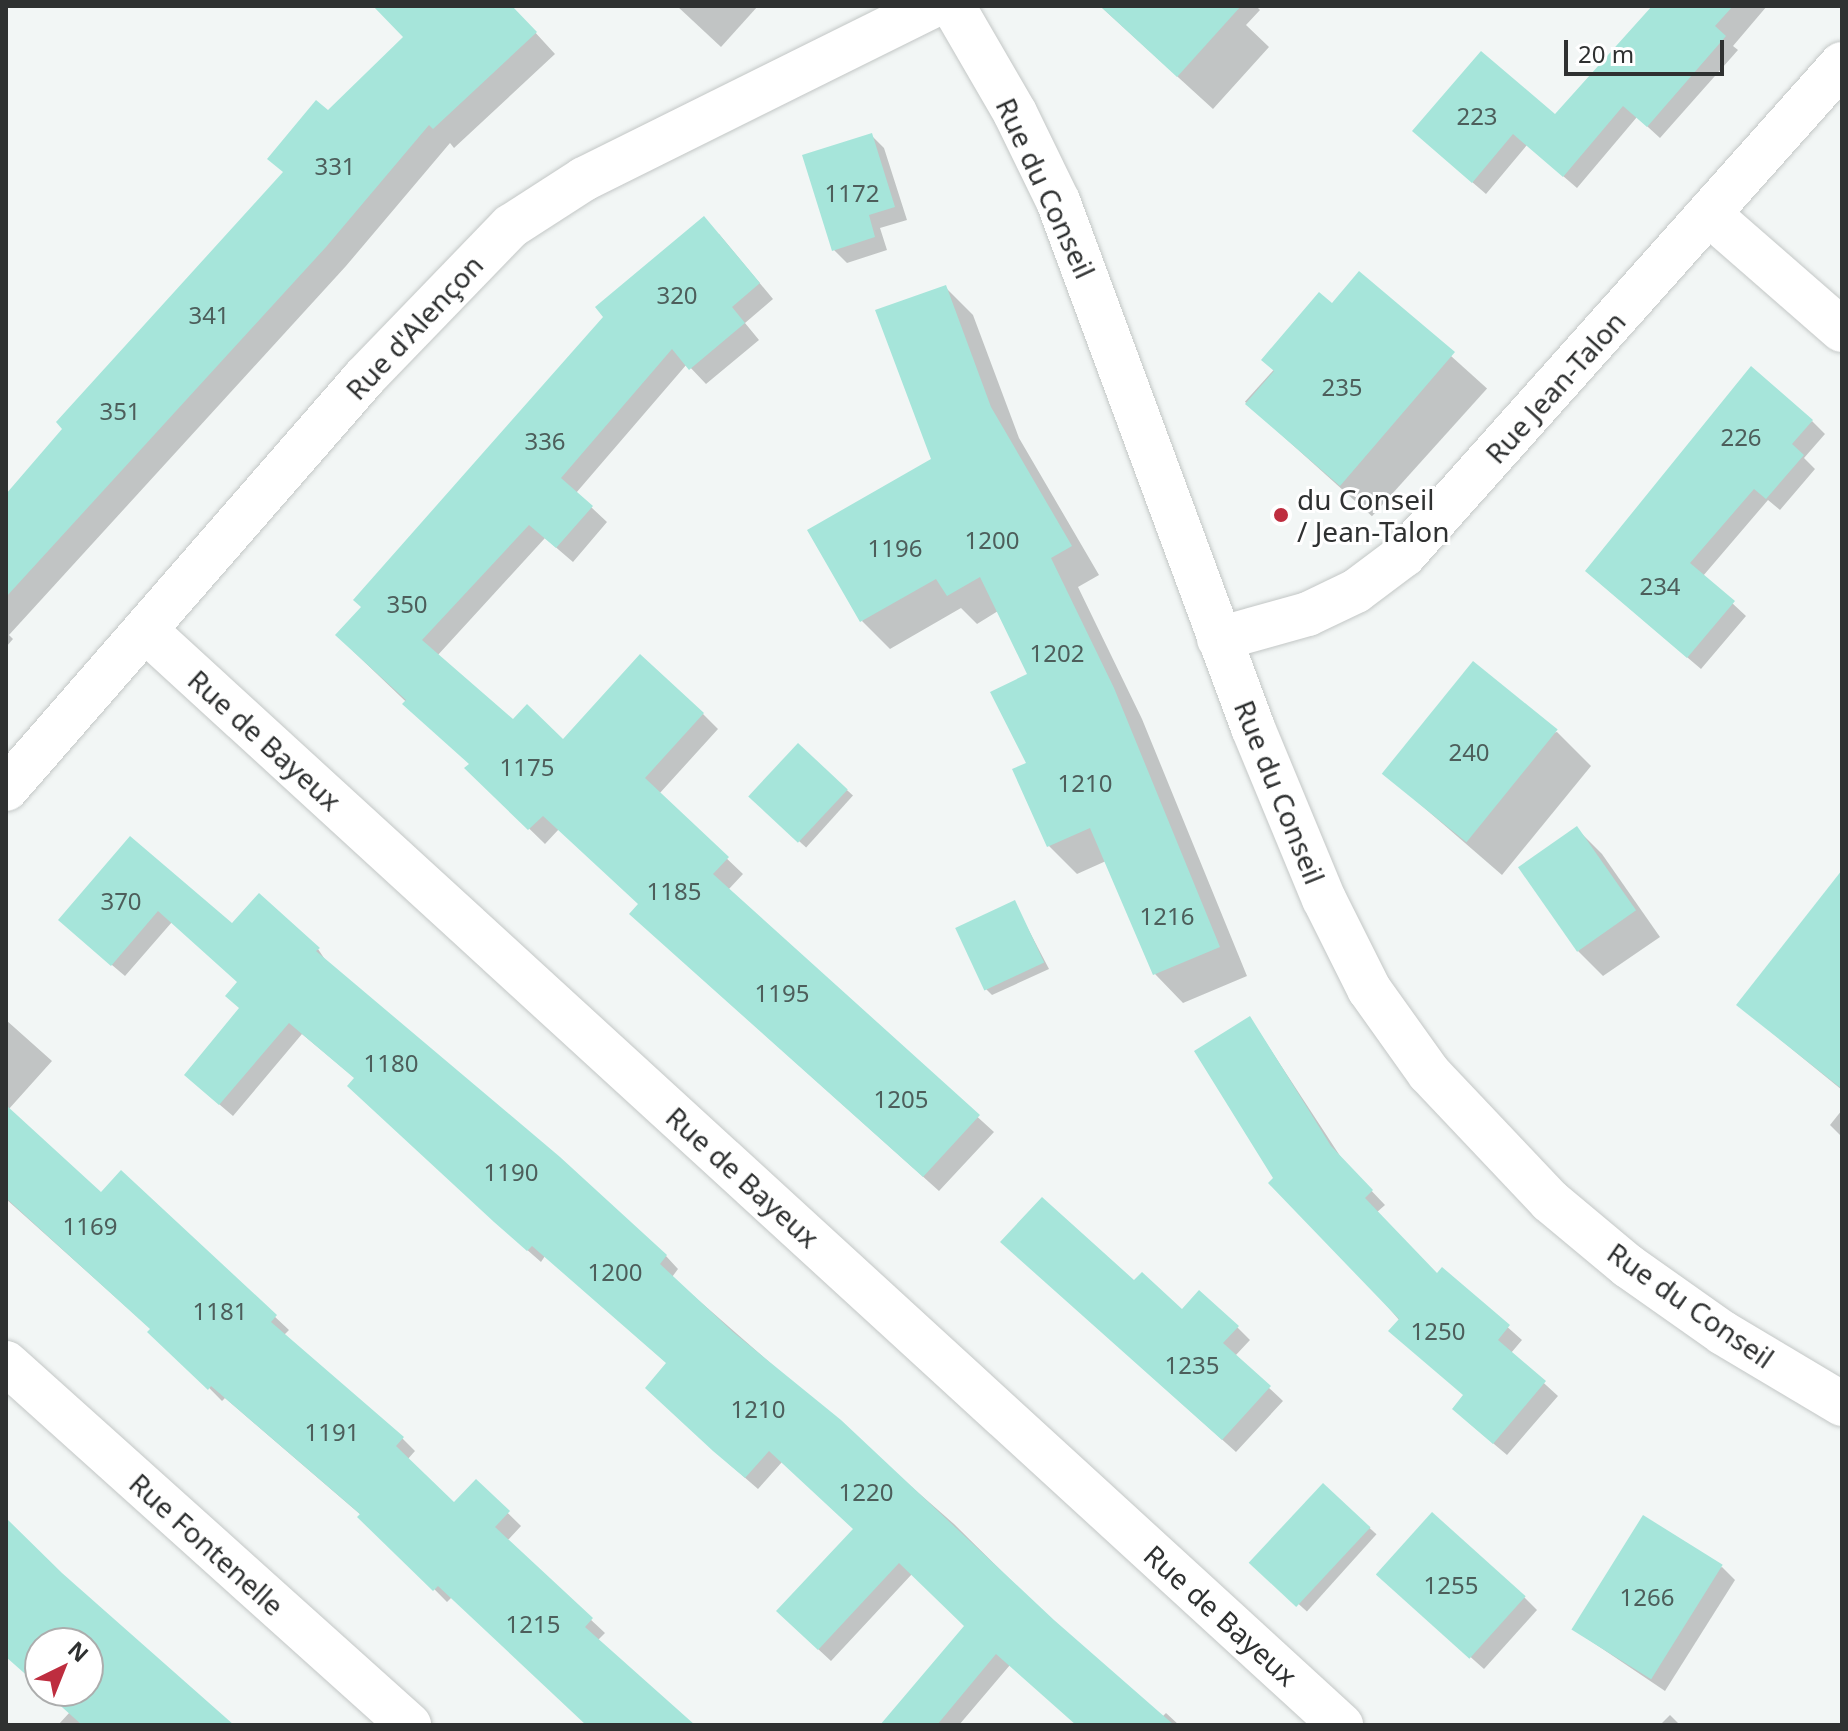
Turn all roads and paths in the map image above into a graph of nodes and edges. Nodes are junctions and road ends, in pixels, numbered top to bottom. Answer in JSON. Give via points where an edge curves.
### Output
{"nodes":[{"id":1,"x":933,"y":6,"type":"edge"},
{"id":2,"x":953,"y":6,"type":"edge"},
{"id":3,"x":1842,"y":64,"type":"edge"},
{"id":4,"x":1710,"y":215,"type":"junction"},
{"id":5,"x":1842,"y":330,"type":"edge"},
{"id":6,"x":145,"y":630,"type":"junction"},
{"id":7,"x":1219,"y":639,"type":"junction"},
{"id":8,"x":6,"y":789,"type":"edge"},
{"id":9,"x":6,"y":1363,"type":"edge"},
{"id":10,"x":1842,"y":1404,"type":"edge"},
{"id":11,"x":409,"y":1725,"type":"edge"},
{"id":12,"x":1341,"y":1725,"type":"edge"}],
"edges":[{"from":1,"to":6,"type":"street","name":"Rue d'Alençon","via":[[584,179],[511,226],[424,312]]},
{"from":2,"to":7,"type":"street","name":"Rue du Conseil","via":[[1058,201]]},
{"from":3,"to":4,"type":"street","name":"Rue Jean-Talon"},
{"from":4,"to":5,"type":"street"},
{"from":4,"to":7,"type":"street","name":"Rue Jean-Talon","via":[[1404,555],[1356,591],[1308,614]]},
{"from":6,"to":8,"type":"street","name":"Rue d'Alençon"},
{"from":6,"to":12,"type":"street","name":"Rue de Bayeux"},
{"from":7,"to":10,"type":"street","name":"Rue du Conseil","via":[[1324,899],[1369,989],[1429,1073],[1528,1179],[1628,1266],[1723,1333]]},
{"from":9,"to":11,"type":"street","name":"Rue Fontenelle"}]}
